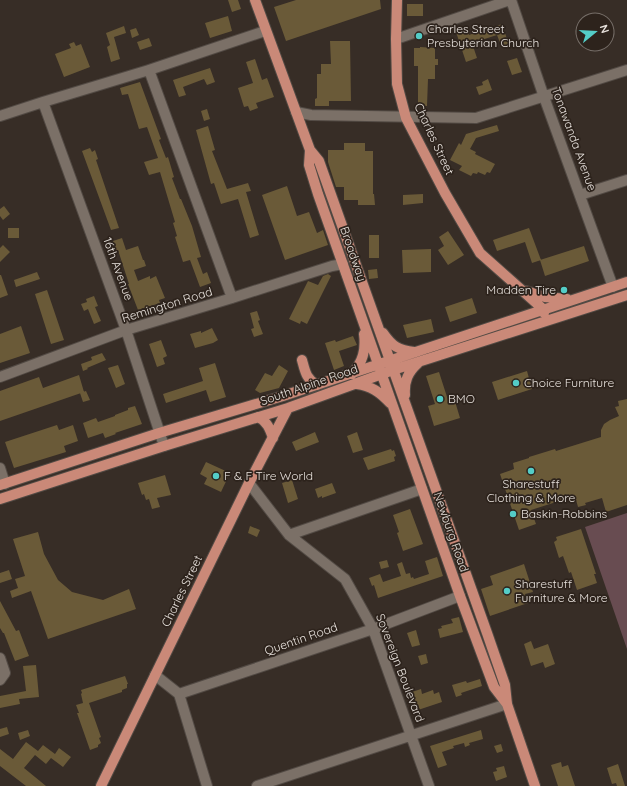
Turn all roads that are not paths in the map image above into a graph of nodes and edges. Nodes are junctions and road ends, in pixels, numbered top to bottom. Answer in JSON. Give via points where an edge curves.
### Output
{"nodes":[{"id":1,"x":255,"y":0,"type":"edge"},
{"id":2,"x":397,"y":0,"type":"edge"},
{"id":3,"x":511,"y":0,"type":"edge"},
{"id":4,"x":265,"y":31,"type":"junction"},
{"id":5,"x":396,"y":38,"type":"junction"},
{"id":6,"x":149,"y":70,"type":"junction"},
{"id":7,"x":627,"y":70,"type":"edge"},
{"id":8,"x":544,"y":97,"type":"junction"},
{"id":9,"x":43,"y":102,"type":"junction"},
{"id":10,"x":296,"y":112,"type":"junction"},
{"id":11,"x":0,"y":116,"type":"edge"},
{"id":12,"x":406,"y":118,"type":"junction"},
{"id":13,"x":310,"y":150,"type":"junction"},
{"id":14,"x":627,"y":180,"type":"edge"},
{"id":15,"x":580,"y":195,"type":"junction"},
{"id":16,"x":343,"y":264,"type":"junction"},
{"id":17,"x":627,"y":282,"type":"edge"},
{"id":18,"x":613,"y":287,"type":"junction"},
{"id":19,"x":521,"y":289,"type":"junction"},
{"id":20,"x":627,"y":295,"type":"edge"},
{"id":21,"x":232,"y":298,"type":"junction"},
{"id":22,"x":577,"y":298,"type":"junction"},
{"id":23,"x":543,"y":309,"type":"junction"},
{"id":24,"x":361,"y":316,"type":"junction"},
{"id":25,"x":547,"y":321,"type":"junction"},
{"id":26,"x":378,"y":327,"type":"junction"},
{"id":27,"x":126,"y":330,"type":"junction"},
{"id":28,"x":417,"y":357,"type":"junction"},
{"id":29,"x":302,"y":360,"type":"dead end"},
{"id":30,"x":392,"y":365,"type":"junction"},
{"id":31,"x":380,"y":369,"type":"junction"},
{"id":32,"x":352,"y":374,"type":"junction"},
{"id":33,"x":0,"y":376,"type":"edge"},
{"id":34,"x":355,"y":384,"type":"junction"},
{"id":35,"x":317,"y":385,"type":"junction"},
{"id":36,"x":405,"y":402,"type":"junction"},
{"id":37,"x":393,"y":407,"type":"junction"},
{"id":38,"x":288,"y":408,"type":"junction"},
{"id":39,"x":258,"y":417,"type":"junction"},
{"id":40,"x":160,"y":433,"type":"junction"},
{"id":41,"x":273,"y":438,"type":"junction"},
{"id":42,"x":164,"y":446,"type":"junction"},
{"id":43,"x":0,"y":468,"type":"edge"},
{"id":44,"x":33,"y":475,"type":"junction"},
{"id":45,"x":249,"y":483,"type":"junction"},
{"id":46,"x":3,"y":485,"type":"edge"},
{"id":47,"x":38,"y":487,"type":"junction"},
{"id":48,"x":422,"y":489,"type":"junction"},
{"id":49,"x":0,"y":499,"type":"edge"},
{"id":50,"x":289,"y":535,"type":"junction"},
{"id":51,"x":465,"y":571,"type":"junction"},
{"id":52,"x":452,"y":575,"type":"junction"},
{"id":53,"x":460,"y":596,"type":"junction"},
{"id":54,"x":373,"y":628,"type":"junction"},
{"id":55,"x":0,"y":658,"type":"edge"},
{"id":56,"x":155,"y":675,"type":"junction"},
{"id":57,"x":0,"y":680,"type":"edge"},
{"id":58,"x":179,"y":694,"type":"junction"},
{"id":59,"x":507,"y":704,"type":"junction"},
{"id":60,"x":411,"y":735,"type":"junction"},
{"id":61,"x":101,"y":786,"type":"edge"},
{"id":62,"x":207,"y":786,"type":"edge"},
{"id":63,"x":257,"y":786,"type":"edge"},
{"id":64,"x":429,"y":786,"type":"edge"},
{"id":65,"x":535,"y":786,"type":"edge"}],
"edges":[{"from":1,"to":4,"type":"main road","name":"Broadway"},
{"from":2,"to":5,"type":"main road","name":"Charles Street"},
{"from":3,"to":5,"type":"street"},
{"from":3,"to":8,"type":"street","name":"Tonawanda Avenue"},
{"from":4,"to":6,"type":"street"},
{"from":4,"to":10,"type":"main road","name":"Broadway"},
{"from":5,"to":12,"type":"main road","name":"Charles Street","via":[[397,84]]},
{"from":6,"to":9,"type":"street"},
{"from":6,"to":21,"type":"street"},
{"from":7,"to":8,"type":"street"},
{"from":8,"to":12,"type":"street","via":[[476,118]]},
{"from":8,"to":15,"type":"street","name":"Tonawanda Avenue"},
{"from":9,"to":11,"type":"street"},
{"from":9,"to":27,"type":"street","name":"16th Avenue"},
{"from":10,"to":12,"type":"street","via":[[311,115]]},
{"from":10,"to":13,"type":"main road","name":"Broadway"},
{"from":12,"to":19,"type":"main road","name":"Charles Street","via":[[480,253]]},
{"from":13,"to":16,"type":"main road","name":"Broadway","via":[[309,165]]},
{"from":13,"to":26,"type":"main road","name":"Broadway","via":[[319,161]]},
{"from":14,"to":15,"type":"street"},
{"from":15,"to":18,"type":"street","name":"Tonawanda Avenue"},
{"from":16,"to":21,"type":"street","name":"Remington Road"},
{"from":16,"to":24,"type":"main road","name":"Broadway"},
{"from":17,"to":18,"type":"main road","name":"South Alpine Road"},
{"from":18,"to":22,"type":"main road","name":"South Alpine Road"},
{"from":19,"to":22,"type":"main road","via":[[545,297]]},
{"from":19,"to":23,"type":"main road","name":"Charles Street"},
{"from":20,"to":25,"type":"main road","name":"South Alpine Road"},
{"from":21,"to":27,"type":"street","name":"Remington Road"},
{"from":22,"to":23,"type":"main road","name":"South Alpine Road"},
{"from":23,"to":25,"type":"main road"},
{"from":23,"to":28,"type":"main road","name":"South Alpine Road"},
{"from":24,"to":31,"type":"main road","name":"Broadway"},
{"from":24,"to":32,"type":"main road","via":[[364,349],[360,363]]},
{"from":25,"to":28,"type":"main road","name":"South Alpine Road"},
{"from":26,"to":28,"type":"main road","via":[[394,346]]},
{"from":26,"to":30,"type":"main road","name":"Broadway"},
{"from":27,"to":33,"type":"street","name":"Remington Road"},
{"from":27,"to":40,"type":"street","name":"16th Avenue"},
{"from":28,"to":30,"type":"main road","name":"South Alpine Road"},
{"from":28,"to":36,"type":"main road","via":[[407,376]]},
{"from":29,"to":35,"type":"main road","via":[[307,377]]},
{"from":30,"to":31,"type":"main road","name":"South Alpine Road"},
{"from":30,"to":36,"type":"main road","name":"Newburg Road"},
{"from":31,"to":32,"type":"main road","name":"South Alpine Road"},
{"from":31,"to":34,"type":"main road","name":"South Alpine Road"},
{"from":31,"to":37,"type":"main road","name":"Newburg Road"},
{"from":32,"to":35,"type":"main road","name":"South Alpine Road"},
{"from":34,"to":37,"type":"main road","via":[[376,390]]},
{"from":34,"to":38,"type":"main road","name":"South Alpine Road"},
{"from":35,"to":40,"type":"main road","name":"South Alpine Road"},
{"from":36,"to":51,"type":"main road","name":"Newburg Road"},
{"from":37,"to":48,"type":"main road","name":"Newburg Road"},
{"from":38,"to":39,"type":"main road","name":"South Alpine Road"},
{"from":38,"to":41,"type":"main road","name":"Charles Street"},
{"from":39,"to":41,"type":"main road","via":[[266,423]]},
{"from":39,"to":42,"type":"main road","name":"South Alpine Road"},
{"from":40,"to":42,"type":"street","name":"16th Avenue"},
{"from":40,"to":44,"type":"main road","name":"South Alpine Road"},
{"from":41,"to":45,"type":"main road","name":"Charles Street"},
{"from":42,"to":47,"type":"main road","name":"South Alpine Road"},
{"from":43,"to":46,"type":"street"},
{"from":44,"to":46,"type":"main road","name":"South Alpine Road"},
{"from":44,"to":47,"type":"main road"},
{"from":45,"to":50,"type":"street","name":"Sovereign Boulevard"},
{"from":45,"to":56,"type":"main road","name":"Charles Street"},
{"from":47,"to":49,"type":"main road","name":"South Alpine Road"},
{"from":48,"to":50,"type":"street"},
{"from":48,"to":52,"type":"main road","name":"Newburg Road"},
{"from":50,"to":54,"type":"street","name":"Sovereign Boulevard","via":[[345,579]]},
{"from":51,"to":52,"type":"main road"},
{"from":51,"to":59,"type":"main road","name":"Newburg Road","via":[[504,685]]},
{"from":52,"to":53,"type":"main road","name":"Newburg Road"},
{"from":53,"to":54,"type":"street","name":"Quentin Road"},
{"from":53,"to":59,"type":"main road","name":"Newburg Road","via":[[494,687]]},
{"from":54,"to":58,"type":"street","name":"Quentin Road"},
{"from":54,"to":60,"type":"street","name":"Sovereign Boulevard"},
{"from":55,"to":57,"type":"street","via":[[5,673]]},
{"from":56,"to":58,"type":"street"},
{"from":56,"to":61,"type":"main road","name":"Charles Street"},
{"from":58,"to":62,"type":"street"},
{"from":59,"to":60,"type":"street"},
{"from":59,"to":65,"type":"main road","name":"Newburg Road"},
{"from":60,"to":63,"type":"street"},
{"from":60,"to":64,"type":"street","name":"Sovereign Boulevard"}]}
